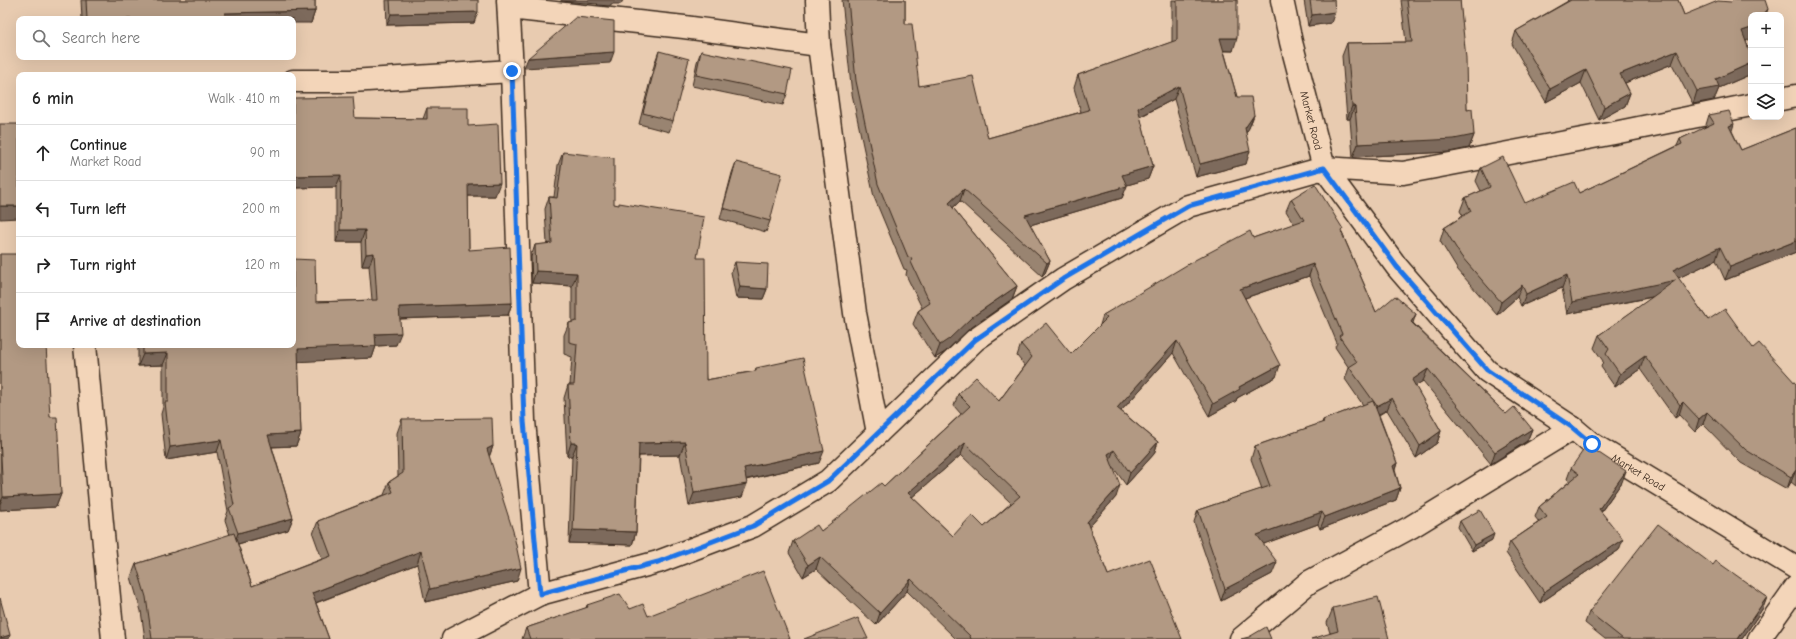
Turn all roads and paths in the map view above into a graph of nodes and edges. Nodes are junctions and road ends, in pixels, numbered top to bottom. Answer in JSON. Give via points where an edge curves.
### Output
{"nodes":[{"id":1,"x":816,"y":0,"type":"edge"},
{"id":2,"x":1282,"y":0,"type":"edge"},
{"id":3,"x":508,"y":4,"type":"edge"},
{"id":4,"x":819,"y":45,"type":"junction"},
{"id":5,"x":512,"y":71,"type":"junction"},
{"id":6,"x":296,"y":81,"type":"edge"},
{"id":7,"x":1796,"y":96,"type":"edge"},
{"id":8,"x":1784,"y":98,"type":"edge"},
{"id":9,"x":1748,"y":107,"type":"edge"},
{"id":10,"x":1324,"y":168,"type":"junction"},
{"id":11,"x":85,"y":348,"type":"edge"},
{"id":12,"x":1573,"y":428,"type":"junction"},
{"id":13,"x":878,"y":433,"type":"junction"},
{"id":14,"x":1796,"y":568,"type":"edge"},
{"id":15,"x":1796,"y":587,"type":"edge"},
{"id":16,"x":540,"y":594,"type":"junction"},
{"id":17,"x":113,"y":639,"type":"edge"},
{"id":18,"x":453,"y":639,"type":"edge"},
{"id":19,"x":1241,"y":639,"type":"edge"},
{"id":20,"x":1759,"y":639,"type":"edge"}],
"edges":[{"from":1,"to":4,"type":"street"},
{"from":2,"to":10,"type":"street","name":"Market Road"},
{"from":3,"to":4,"type":"street"},
{"from":3,"to":5,"type":"street"},
{"from":4,"to":13,"type":"street","via":[[855,313]]},
{"from":5,"to":6,"type":"street","via":[[351,81]]},
{"from":5,"to":16,"type":"street","via":[[524,421]]},
{"from":7,"to":8,"type":"street"},
{"from":9,"to":10,"type":"street","via":[[1404,173]]},
{"from":10,"to":12,"type":"street","name":"Market Road","via":[[1397,267],[1487,370]]},
{"from":10,"to":13,"type":"street","via":[[1188,206],[1063,279],[975,340]]},
{"from":11,"to":17,"type":"street"},
{"from":12,"to":14,"type":"street","name":"Market Road","via":[[1592,444]]},
{"from":12,"to":19,"type":"street","via":[[1412,527],[1309,582]]},
{"from":13,"to":16,"type":"street","via":[[828,481],[753,526],[658,562]]},
{"from":15,"to":20,"type":"street"},
{"from":16,"to":18,"type":"street"}]}
